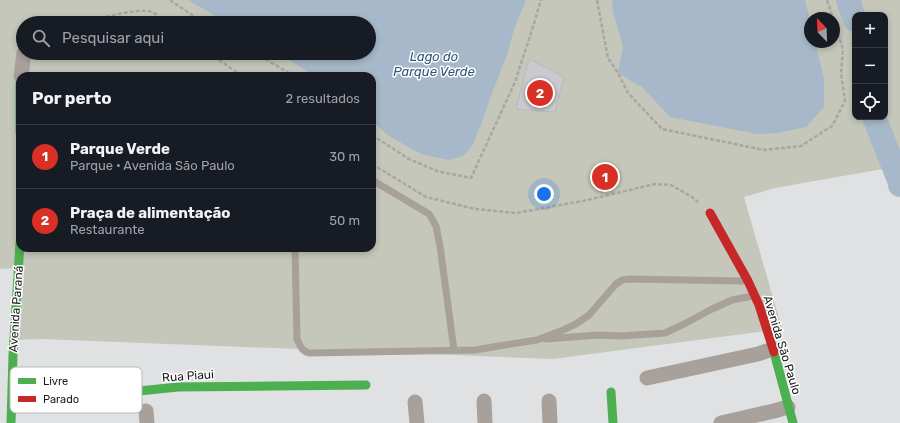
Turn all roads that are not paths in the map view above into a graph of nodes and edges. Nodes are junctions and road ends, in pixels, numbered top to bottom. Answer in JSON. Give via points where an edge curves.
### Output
{"nodes":[{"id":1,"x":23,"y":60,"type":"edge"},
{"id":2,"x":22,"y":72,"type":"edge"},
{"id":3,"x":376,"y":182,"type":"edge"},
{"id":4,"x":710,"y":213,"type":"road end"},
{"id":5,"x":19,"y":252,"type":"edge"},
{"id":6,"x":295,"y":252,"type":"edge"},
{"id":7,"x":748,"y":281,"type":"junction"},
{"id":8,"x":755,"y":296,"type":"junction"},
{"id":9,"x":537,"y":340,"type":"junction"},
{"id":10,"x":773,"y":349,"type":"junction"},
{"id":11,"x":454,"y":350,"type":"junction"},
{"id":12,"x":6,"y":355,"type":"edge"},
{"id":13,"x":648,"y":378,"type":"dead end"},
{"id":14,"x":366,"y":385,"type":"dead end"},
{"id":15,"x":10,"y":388,"type":"edge"},
{"id":16,"x":142,"y":391,"type":"edge"},
{"id":17,"x":611,"y":392,"type":"dead end"},
{"id":18,"x":484,"y":401,"type":"dead end"},
{"id":19,"x":549,"y":401,"type":"dead end"},
{"id":20,"x":416,"y":402,"type":"dead end"},
{"id":21,"x":788,"y":407,"type":"junction"},
{"id":22,"x":12,"y":413,"type":"edge"},
{"id":23,"x":11,"y":423,"type":"edge"},
{"id":24,"x":417,"y":423,"type":"edge"},
{"id":25,"x":485,"y":423,"type":"edge"},
{"id":26,"x":550,"y":423,"type":"edge"},
{"id":27,"x":613,"y":423,"type":"edge"},
{"id":28,"x":721,"y":423,"type":"edge"},
{"id":29,"x":793,"y":423,"type":"edge"}],
"edges":[{"from":1,"to":2,"type":"street"},
{"from":3,"to":11,"type":"lane","via":[[430,214],[436,226]]},
{"from":4,"to":7,"type":"street","name":"Avenida São Paulo"},
{"from":5,"to":12,"type":"street","name":"Avenida Paraná"},
{"from":6,"to":11,"type":"lane","via":[[297,339],[305,352]]},
{"from":7,"to":8,"type":"street","name":"Avenida São Paulo"},
{"from":7,"to":9,"type":"lane","via":[[629,278],[616,284],[589,315],[576,324]]},
{"from":8,"to":9,"type":"lane","via":[[732,300],[665,333]]},
{"from":8,"to":10,"type":"street","name":"Avenida São Paulo"},
{"from":9,"to":11,"type":"lane","via":[[475,350]]},
{"from":10,"to":13,"type":"street"},
{"from":10,"to":21,"type":"street","name":"Avenida São Paulo"},
{"from":12,"to":15,"type":"street","name":"Avenida Paraná"},
{"from":14,"to":16,"type":"street","name":"Rua Piaui","via":[[214,386]]},
{"from":17,"to":27,"type":"street"},
{"from":18,"to":25,"type":"street"},
{"from":19,"to":26,"type":"street"},
{"from":20,"to":24,"type":"street"},
{"from":21,"to":28,"type":"street"},
{"from":21,"to":29,"type":"street","name":"Avenida São Paulo"},
{"from":22,"to":23,"type":"street","name":"Avenida Paraná"}]}
